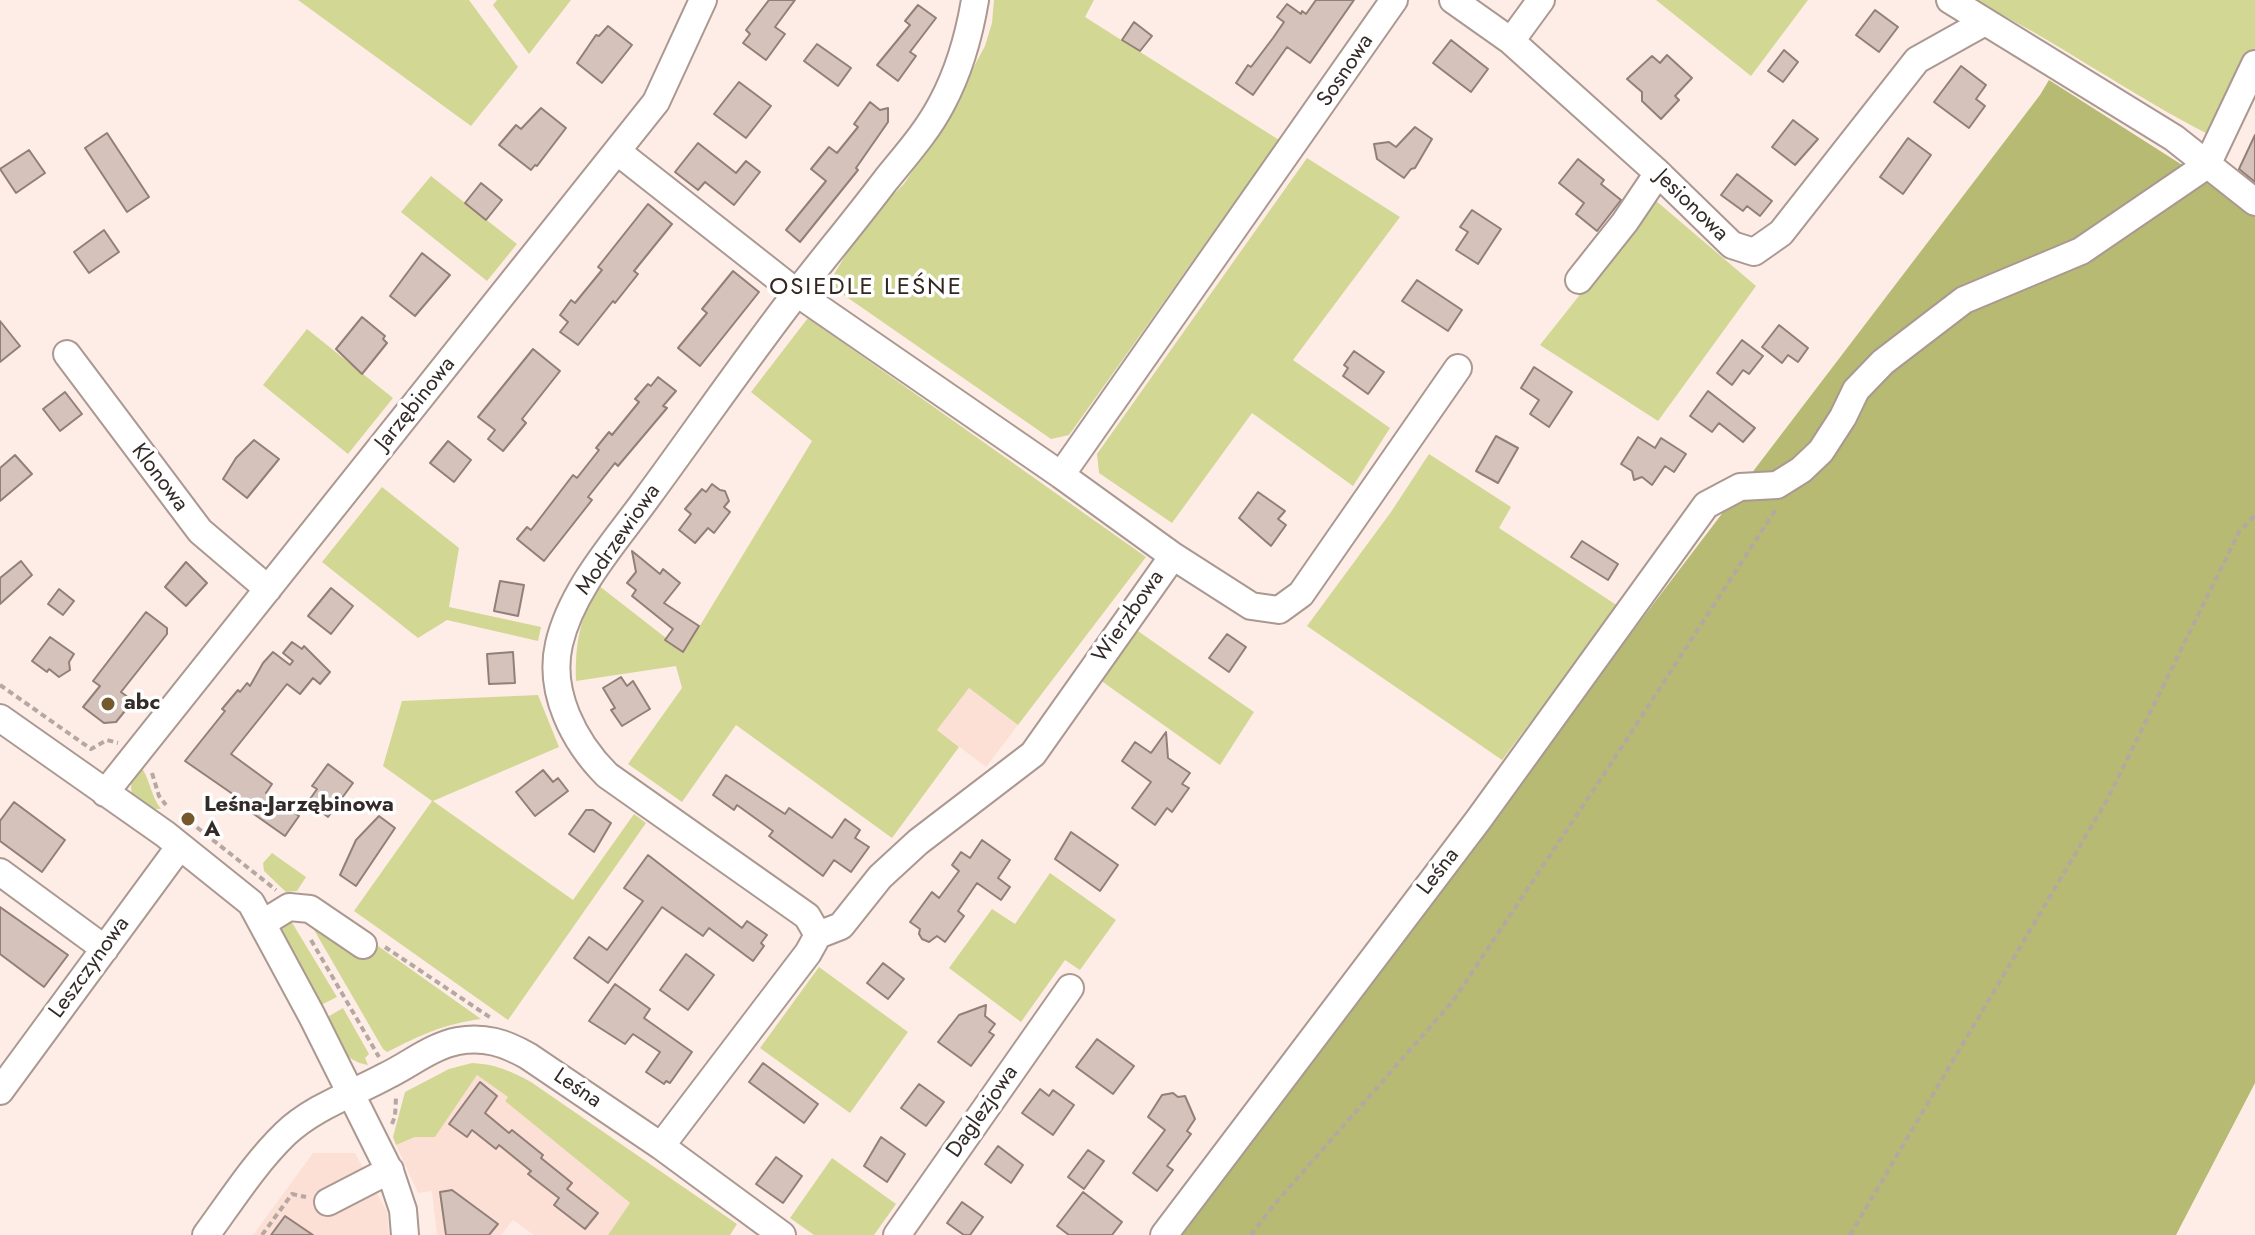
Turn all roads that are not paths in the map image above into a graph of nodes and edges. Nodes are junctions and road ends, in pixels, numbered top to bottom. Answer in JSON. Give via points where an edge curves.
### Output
{"nodes":[{"id":1,"x":703,"y":0,"type":"edge"},
{"id":2,"x":975,"y":0,"type":"edge"},
{"id":3,"x":1394,"y":0,"type":"edge"},
{"id":4,"x":1453,"y":0,"type":"edge"},
{"id":5,"x":1541,"y":0,"type":"edge"},
{"id":6,"x":1950,"y":0,"type":"edge"},
{"id":7,"x":1985,"y":22,"type":"junction"},
{"id":8,"x":1511,"y":41,"type":"junction"},
{"id":9,"x":2255,"y":64,"type":"edge"},
{"id":10,"x":618,"y":152,"type":"junction"},
{"id":11,"x":2207,"y":165,"type":"junction"},
{"id":12,"x":1658,"y":173,"type":"junction"},
{"id":13,"x":2255,"y":202,"type":"edge"},
{"id":14,"x":1579,"y":280,"type":"dead end"},
{"id":15,"x":797,"y":293,"type":"junction"},
{"id":16,"x":67,"y":354,"type":"dead end"},
{"id":17,"x":1458,"y":368,"type":"dead end"},
{"id":18,"x":1061,"y":475,"type":"junction"},
{"id":19,"x":1173,"y":556,"type":"junction"},
{"id":20,"x":268,"y":589,"type":"junction"},
{"id":21,"x":0,"y":718,"type":"edge"},
{"id":22,"x":105,"y":793,"type":"junction"},
{"id":23,"x":180,"y":846,"type":"junction"},
{"id":24,"x":0,"y":872,"type":"edge"},
{"id":25,"x":263,"y":923,"type":"junction"},
{"id":26,"x":818,"y":935,"type":"junction"},
{"id":27,"x":363,"y":945,"type":"dead end"},
{"id":28,"x":105,"y":949,"type":"junction"},
{"id":29,"x":1070,"y":988,"type":"dead end"},
{"id":30,"x":0,"y":1091,"type":"edge"},
{"id":31,"x":351,"y":1094,"type":"junction"},
{"id":32,"x":661,"y":1146,"type":"junction"},
{"id":33,"x":390,"y":1170,"type":"junction"},
{"id":34,"x":328,"y":1202,"type":"road end"},
{"id":35,"x":206,"y":1235,"type":"edge"},
{"id":36,"x":405,"y":1235,"type":"edge"},
{"id":37,"x":782,"y":1235,"type":"edge"},
{"id":38,"x":897,"y":1235,"type":"edge"},
{"id":39,"x":1164,"y":1235,"type":"edge"}],
"edges":[{"from":1,"to":10,"type":"street","name":"Jarzębinowa","via":[[663,91]]},
{"from":2,"to":15,"type":"street","name":"Modrzewiowa","via":[[970,31],[943,102]]},
{"from":3,"to":18,"type":"street","name":"Sosnowa"},
{"from":4,"to":8,"type":"street","name":"Jesionowa"},
{"from":5,"to":8,"type":"street"},
{"from":6,"to":7,"type":"street"},
{"from":7,"to":11,"type":"street","via":[[2174,138]]},
{"from":7,"to":12,"type":"street","name":"Jesionowa","via":[[1917,60],[1781,233],[1754,252],[1732,245]]},
{"from":8,"to":12,"type":"street","name":"Jesionowa"},
{"from":9,"to":11,"type":"street"},
{"from":10,"to":15,"type":"street"},
{"from":10,"to":20,"type":"street","name":"Jarzębinowa"},
{"from":11,"to":13,"type":"street"},
{"from":11,"to":39,"type":"street","name":"Leśna","via":[[2081,251],[1964,300],[1883,362],[1856,390],[1821,451],[1801,470],[1777,485],[1740,487],[1706,505],[1479,819]]},
{"from":12,"to":14,"type":"street"},
{"from":15,"to":18,"type":"street"},
{"from":15,"to":26,"type":"street","name":"Modrzewiowa","via":[[594,572],[565,625],[557,670],[581,747],[607,775],[807,916]]},
{"from":16,"to":20,"type":"street","name":"Klonowa","via":[[200,531]]},
{"from":17,"to":19,"type":"street","name":"Wierzbowa","via":[[1301,594],[1279,610],[1251,606]]},
{"from":18,"to":19,"type":"street"},
{"from":19,"to":26,"type":"street","name":"Wierzbowa","via":[[1033,754],[918,842],[880,877],[841,926]]},
{"from":20,"to":22,"type":"street","name":"Jarzębinowa"},
{"from":21,"to":22,"type":"street"},
{"from":22,"to":23,"type":"street"},
{"from":23,"to":25,"type":"street","via":[[242,895]]},
{"from":23,"to":28,"type":"street","name":"Leszczynowa"},
{"from":24,"to":28,"type":"street"},
{"from":25,"to":27,"type":"street","via":[[289,907],[310,909]]},
{"from":25,"to":31,"type":"street"},
{"from":26,"to":32,"type":"street"},
{"from":28,"to":30,"type":"street","name":"Leszczynowa"},
{"from":29,"to":38,"type":"street","name":"Daglezjowa"},
{"from":31,"to":32,"type":"street","name":"Leśna","via":[[456,1041],[488,1039],[528,1056]]},
{"from":31,"to":33,"type":"street"},
{"from":31,"to":35,"type":"street","name":"Leśna","via":[[287,1132]]},
{"from":32,"to":37,"type":"street","name":"Leśna"},
{"from":33,"to":34,"type":"street"},
{"from":33,"to":36,"type":"street"}]}
